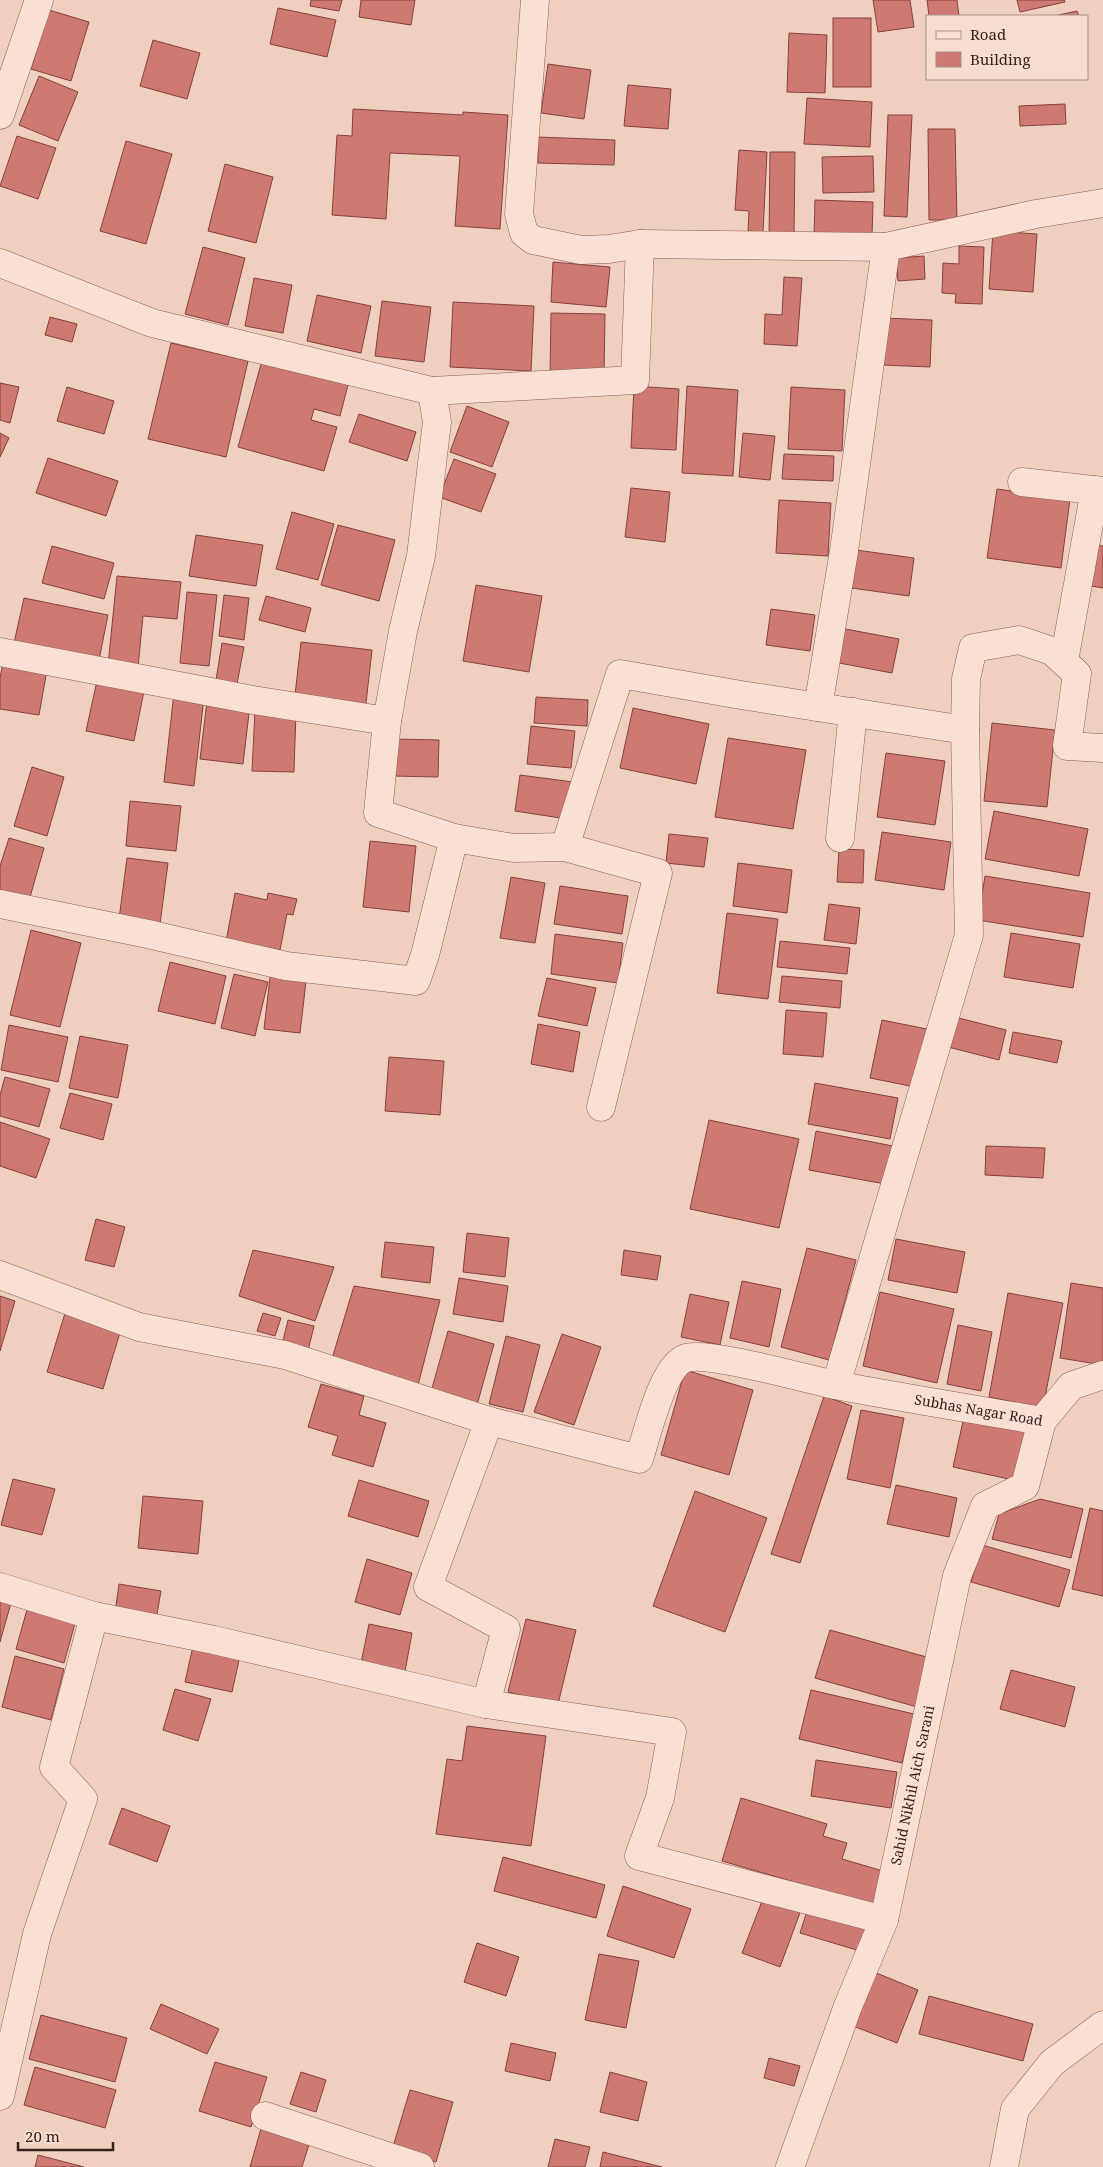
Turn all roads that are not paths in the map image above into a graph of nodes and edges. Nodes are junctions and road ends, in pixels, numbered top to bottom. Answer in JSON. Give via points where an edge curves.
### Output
{"nodes":[{"id":1,"x":39,"y":0,"type":"edge"},
{"id":2,"x":535,"y":0,"type":"edge"},
{"id":3,"x":0,"y":115,"type":"edge"},
{"id":4,"x":1103,"y":204,"type":"edge"},
{"id":5,"x":640,"y":244,"type":"junction"},
{"id":6,"x":886,"y":247,"type":"junction"},
{"id":7,"x":0,"y":263,"type":"edge"},
{"id":8,"x":432,"y":391,"type":"junction"},
{"id":9,"x":1022,"y":482,"type":"dead end"},
{"id":10,"x":1099,"y":490,"type":"edge"},
{"id":11,"x":0,"y":652,"type":"edge"},
{"id":12,"x":1064,"y":661,"type":"junction"},
{"id":13,"x":818,"y":706,"type":"junction"},
{"id":14,"x":853,"y":712,"type":"junction"},
{"id":15,"x":388,"y":721,"type":"junction"},
{"id":16,"x":965,"y":730,"type":"junction"},
{"id":17,"x":1103,"y":748,"type":"edge"},
{"id":18,"x":454,"y":838,"type":"junction"},
{"id":19,"x":840,"y":838,"type":"dead end"},
{"id":20,"x":565,"y":847,"type":"junction"},
{"id":21,"x":0,"y":904,"type":"edge"},
{"id":22,"x":602,"y":1107,"type":"dead end"},
{"id":23,"x":0,"y":1275,"type":"edge"},
{"id":24,"x":1103,"y":1376,"type":"edge"},
{"id":25,"x":836,"y":1385,"type":"junction"},
{"id":26,"x":489,"y":1421,"type":"junction"},
{"id":27,"x":1042,"y":1421,"type":"junction"},
{"id":28,"x":0,"y":1587,"type":"edge"},
{"id":29,"x":94,"y":1616,"type":"junction"},
{"id":30,"x":486,"y":1704,"type":"junction"},
{"id":31,"x":884,"y":1920,"type":"junction"},
{"id":32,"x":1103,"y":2025,"type":"edge"},
{"id":33,"x":0,"y":2096,"type":"edge"},
{"id":34,"x":265,"y":2116,"type":"dead end"},
{"id":35,"x":420,"y":2167,"type":"edge"},
{"id":36,"x":790,"y":2167,"type":"edge"},
{"id":37,"x":1004,"y":2167,"type":"edge"}],
"edges":[{"from":1,"to":3,"type":"street"},
{"from":2,"to":5,"type":"street","via":[[519,197],[524,233],[533,240],[581,250]]},
{"from":4,"to":6,"type":"street","via":[[1036,214]]},
{"from":5,"to":6,"type":"street"},
{"from":5,"to":8,"type":"street","via":[[635,380]]},
{"from":6,"to":13,"type":"street","via":[[844,552]]},
{"from":7,"to":8,"type":"street","via":[[152,323]]},
{"from":8,"to":15,"type":"street","via":[[437,422],[421,556],[403,631]]},
{"from":9,"to":10,"type":"street"},
{"from":10,"to":12,"type":"street"},
{"from":11,"to":15,"type":"street","via":[[253,700]]},
{"from":12,"to":16,"type":"street","via":[[1052,651],[1019,640],[973,648],[966,679]]},
{"from":12,"to":17,"type":"street","via":[[1077,674],[1067,746]]},
{"from":13,"to":14,"type":"street"},
{"from":13,"to":20,"type":"street","via":[[620,674]]},
{"from":14,"to":16,"type":"street"},
{"from":14,"to":19,"type":"street"},
{"from":15,"to":18,"type":"street","via":[[378,812]]},
{"from":16,"to":25,"type":"street","via":[[969,936]]},
{"from":18,"to":20,"type":"street","via":[[514,848]]},
{"from":18,"to":21,"type":"street","via":[[416,981],[286,966]]},
{"from":20,"to":22,"type":"street","via":[[658,873]]},
{"from":23,"to":26,"type":"street","via":[[139,1327],[285,1355]]},
{"from":24,"to":27,"type":"street","name":"Subhas Nagar Road","via":[[1071,1386]]},
{"from":25,"to":26,"type":"street","name":"Subhas Nagar Road","via":[[723,1360],[686,1358],[665,1380],[639,1459]]},
{"from":25,"to":27,"type":"street","name":"Subhas Nagar Road"},
{"from":26,"to":30,"type":"street","via":[[428,1587],[506,1628]]},
{"from":27,"to":31,"type":"street","name":"Sahid Nikhil Aich Sarani","via":[[1026,1486],[985,1506],[957,1576]]},
{"from":28,"to":29,"type":"street"},
{"from":29,"to":30,"type":"street","via":[[214,1640]]},
{"from":29,"to":33,"type":"street","via":[[54,1767],[83,1799],[37,1934]]},
{"from":30,"to":31,"type":"street","via":[[672,1732],[660,1798],[639,1856]]},
{"from":31,"to":36,"type":"street","name":"Sahid Nikhil Aich Sarani","via":[[848,2006]]},
{"from":32,"to":37,"type":"street","via":[[1052,2063],[1015,2109]]},
{"from":34,"to":35,"type":"street"}]}
